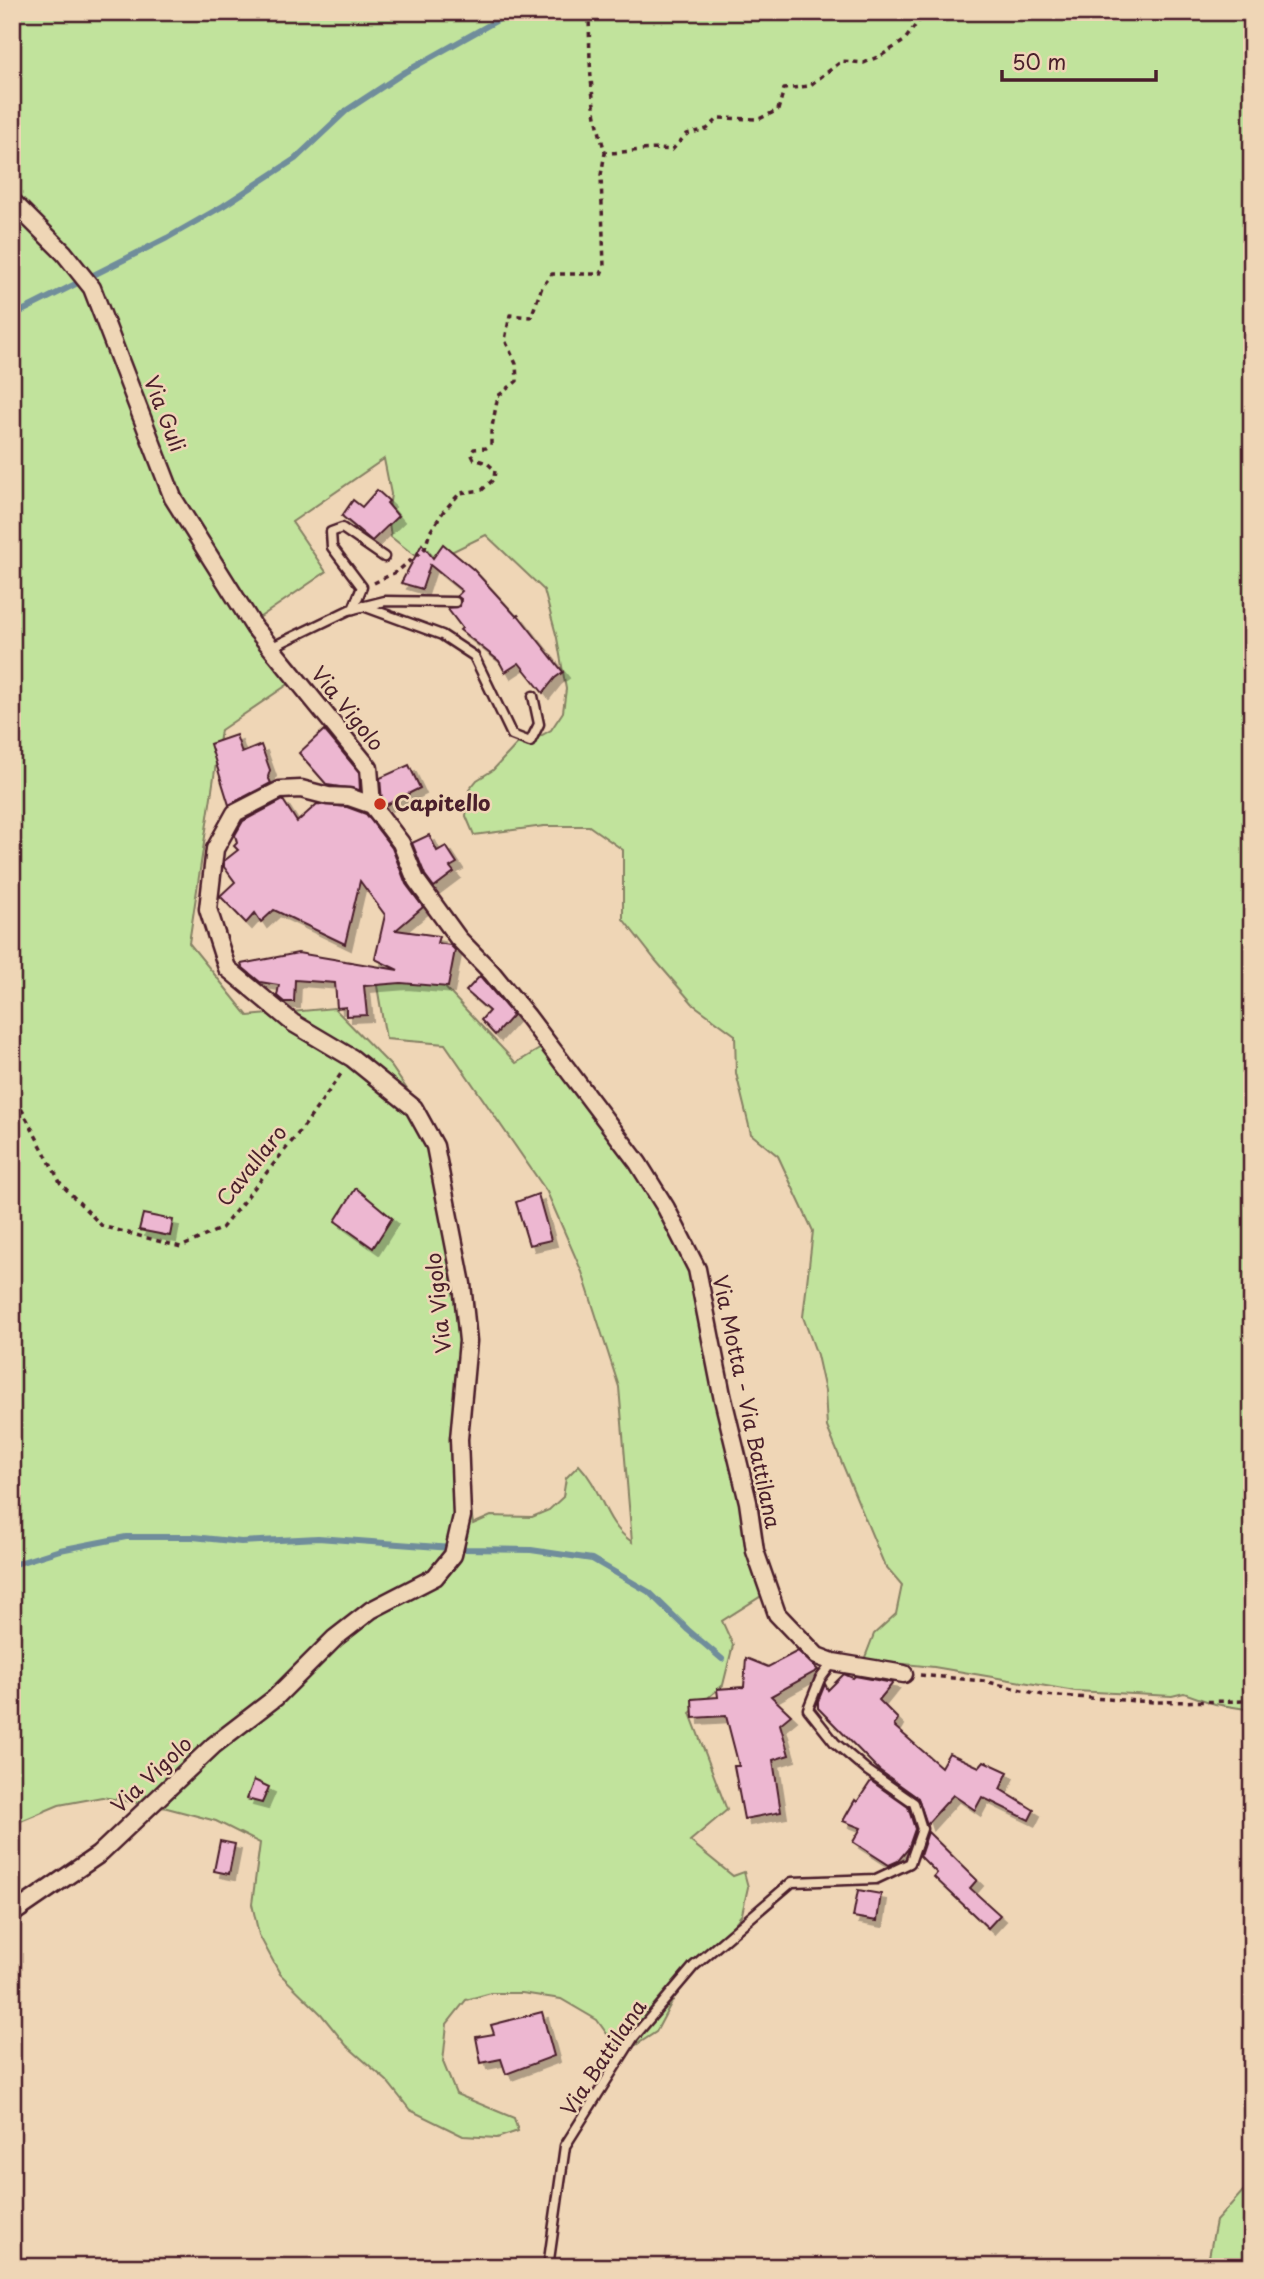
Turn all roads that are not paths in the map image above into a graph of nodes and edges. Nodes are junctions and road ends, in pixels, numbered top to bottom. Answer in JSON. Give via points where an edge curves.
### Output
{"nodes":[{"id":1,"x":12,"y":201,"type":"edge"},
{"id":2,"x":384,"y":557,"type":"dead end"},
{"id":3,"x":455,"y":602,"type":"dead end"},
{"id":4,"x":363,"y":606,"type":"junction"},
{"id":5,"x":353,"y":609,"type":"junction"},
{"id":6,"x":270,"y":648,"type":"junction"},
{"id":7,"x":533,"y":696,"type":"dead end"},
{"id":8,"x":372,"y":805,"type":"junction"},
{"id":9,"x":833,"y":1662,"type":"junction"},
{"id":10,"x":904,"y":1674,"type":"road end"},
{"id":11,"x":12,"y":1914,"type":"edge"},
{"id":12,"x":548,"y":2267,"type":"edge"}],
"edges":[{"from":1,"to":6,"type":"street","name":"Via Guli","via":[[92,288],[173,498]]},
{"from":2,"to":5,"type":"lane","via":[[342,528],[331,532],[332,547],[362,587]]},
{"from":3,"to":4,"type":"lane","via":[[385,601]]},
{"from":4,"to":5,"type":"lane"},
{"from":4,"to":7,"type":"lane","via":[[442,635],[474,656],[512,735],[530,742],[539,724]]},
{"from":5,"to":6,"type":"lane"},
{"from":6,"to":8,"type":"street","name":"Via Vigolo","via":[[369,768]]},
{"from":8,"to":9,"type":"street","name":"Via Motta - Via Battilana","via":[[401,843],[415,880],[458,938],[521,1008],[638,1163],[666,1208],[697,1269],[755,1551],[777,1614],[817,1656]]},
{"from":8,"to":11,"type":"street","name":"Via Vigolo","via":[[349,796],[280,790],[235,813],[215,849],[208,909],[227,968],[293,1023],[352,1058],[414,1108],[435,1146],[462,1284],[468,1341],[458,1439],[462,1516],[453,1555],[435,1577],[371,1610],[335,1638],[275,1698],[214,1745],[98,1855]]},
{"from":9,"to":10,"type":"street"},
{"from":9,"to":12,"type":"lane","name":"Via Battilana","via":[[808,1709],[835,1743],[914,1803],[922,1829],[910,1863],[876,1879],[792,1882],[694,1966],[633,2038],[565,2146]]}]}
